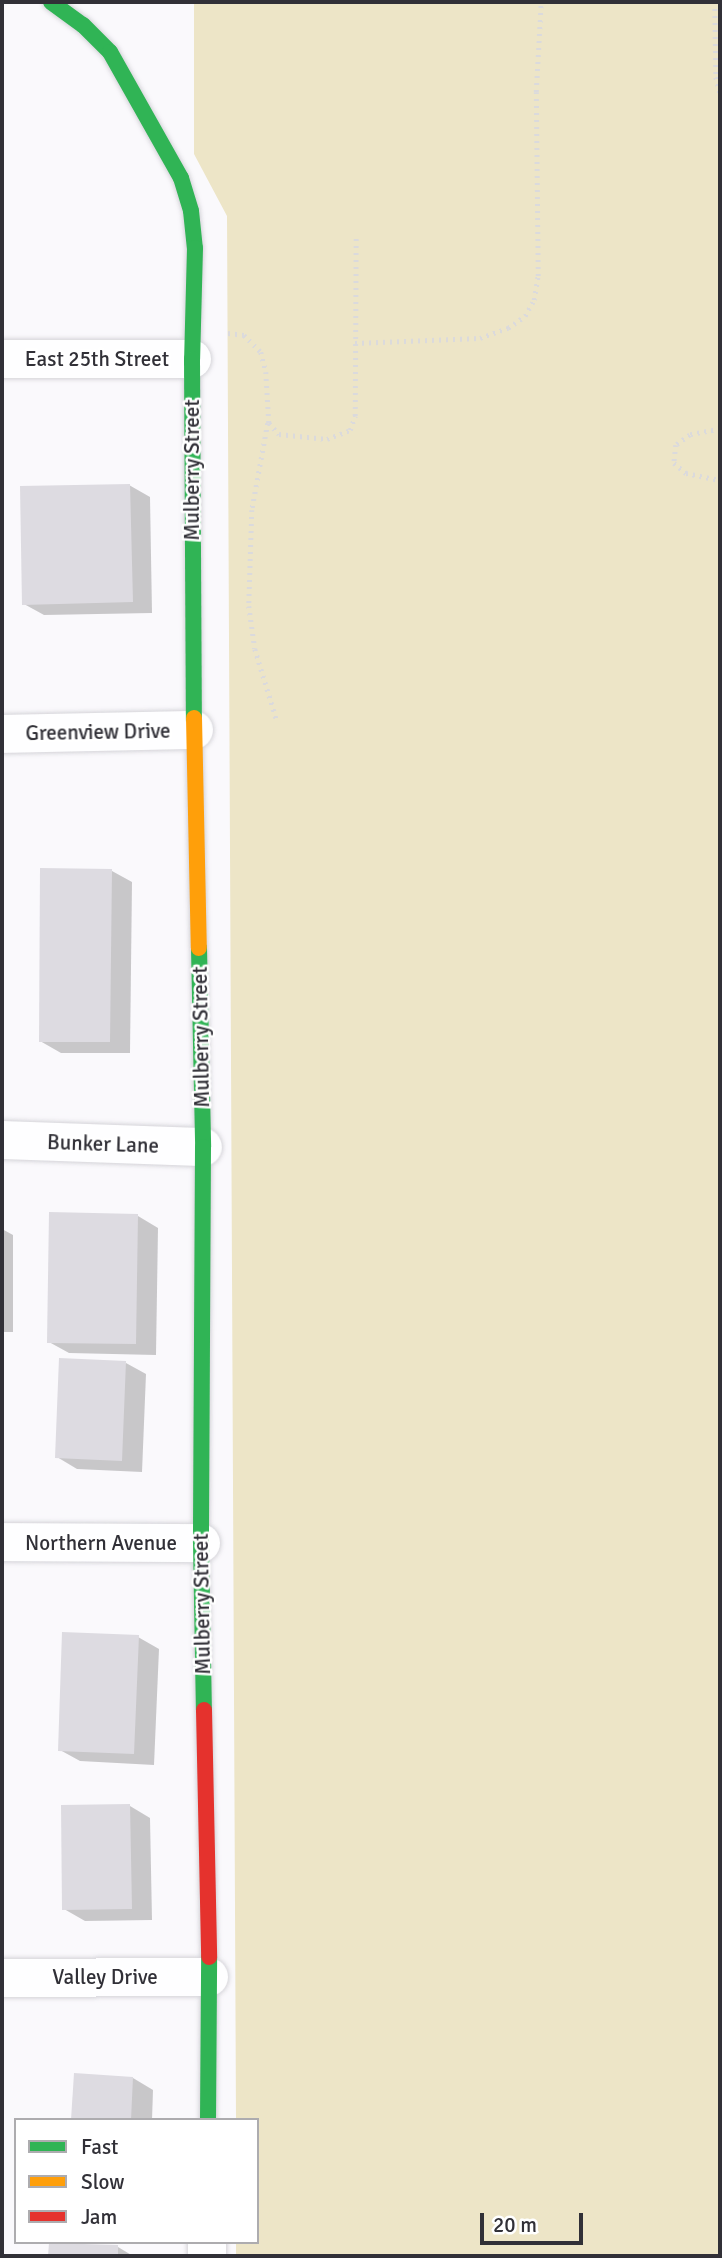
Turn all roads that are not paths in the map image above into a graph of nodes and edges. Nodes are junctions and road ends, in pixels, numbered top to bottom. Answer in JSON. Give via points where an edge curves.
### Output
{"nodes":[{"id":1,"x":51,"y":2,"type":"edge"},
{"id":2,"x":192,"y":345,"type":"junction"},
{"id":3,"x":2,"y":359,"type":"edge"},
{"id":4,"x":194,"y":730,"type":"junction"},
{"id":5,"x":2,"y":734,"type":"edge"},
{"id":6,"x":2,"y":1140,"type":"edge"},
{"id":7,"x":204,"y":1147,"type":"junction"},
{"id":8,"x":2,"y":1542,"type":"edge"},
{"id":9,"x":201,"y":1544,"type":"junction"},
{"id":10,"x":209,"y":1977,"type":"junction"},
{"id":11,"x":2,"y":1978,"type":"edge"},
{"id":12,"x":208,"y":2118,"type":"edge"}],
"edges":[{"from":1,"to":2,"type":"street","name":"Mulberry Street","via":[[110,52],[181,178],[195,248]]},
{"from":2,"to":3,"type":"street","name":"East 25th Street"},
{"from":2,"to":4,"type":"street","name":"Mulberry Street"},
{"from":4,"to":5,"type":"street","name":"Greenview Drive"},
{"from":4,"to":7,"type":"street","name":"Mulberry Street"},
{"from":6,"to":7,"type":"street","name":"Bunker Lane"},
{"from":7,"to":9,"type":"street","name":"Mulberry Street"},
{"from":8,"to":9,"type":"street","name":"Northern Avenue"},
{"from":9,"to":10,"type":"street","name":"Mulberry Street"},
{"from":10,"to":11,"type":"street","name":"Valley Drive"},
{"from":10,"to":12,"type":"street","name":"Mulberry Street"}]}
